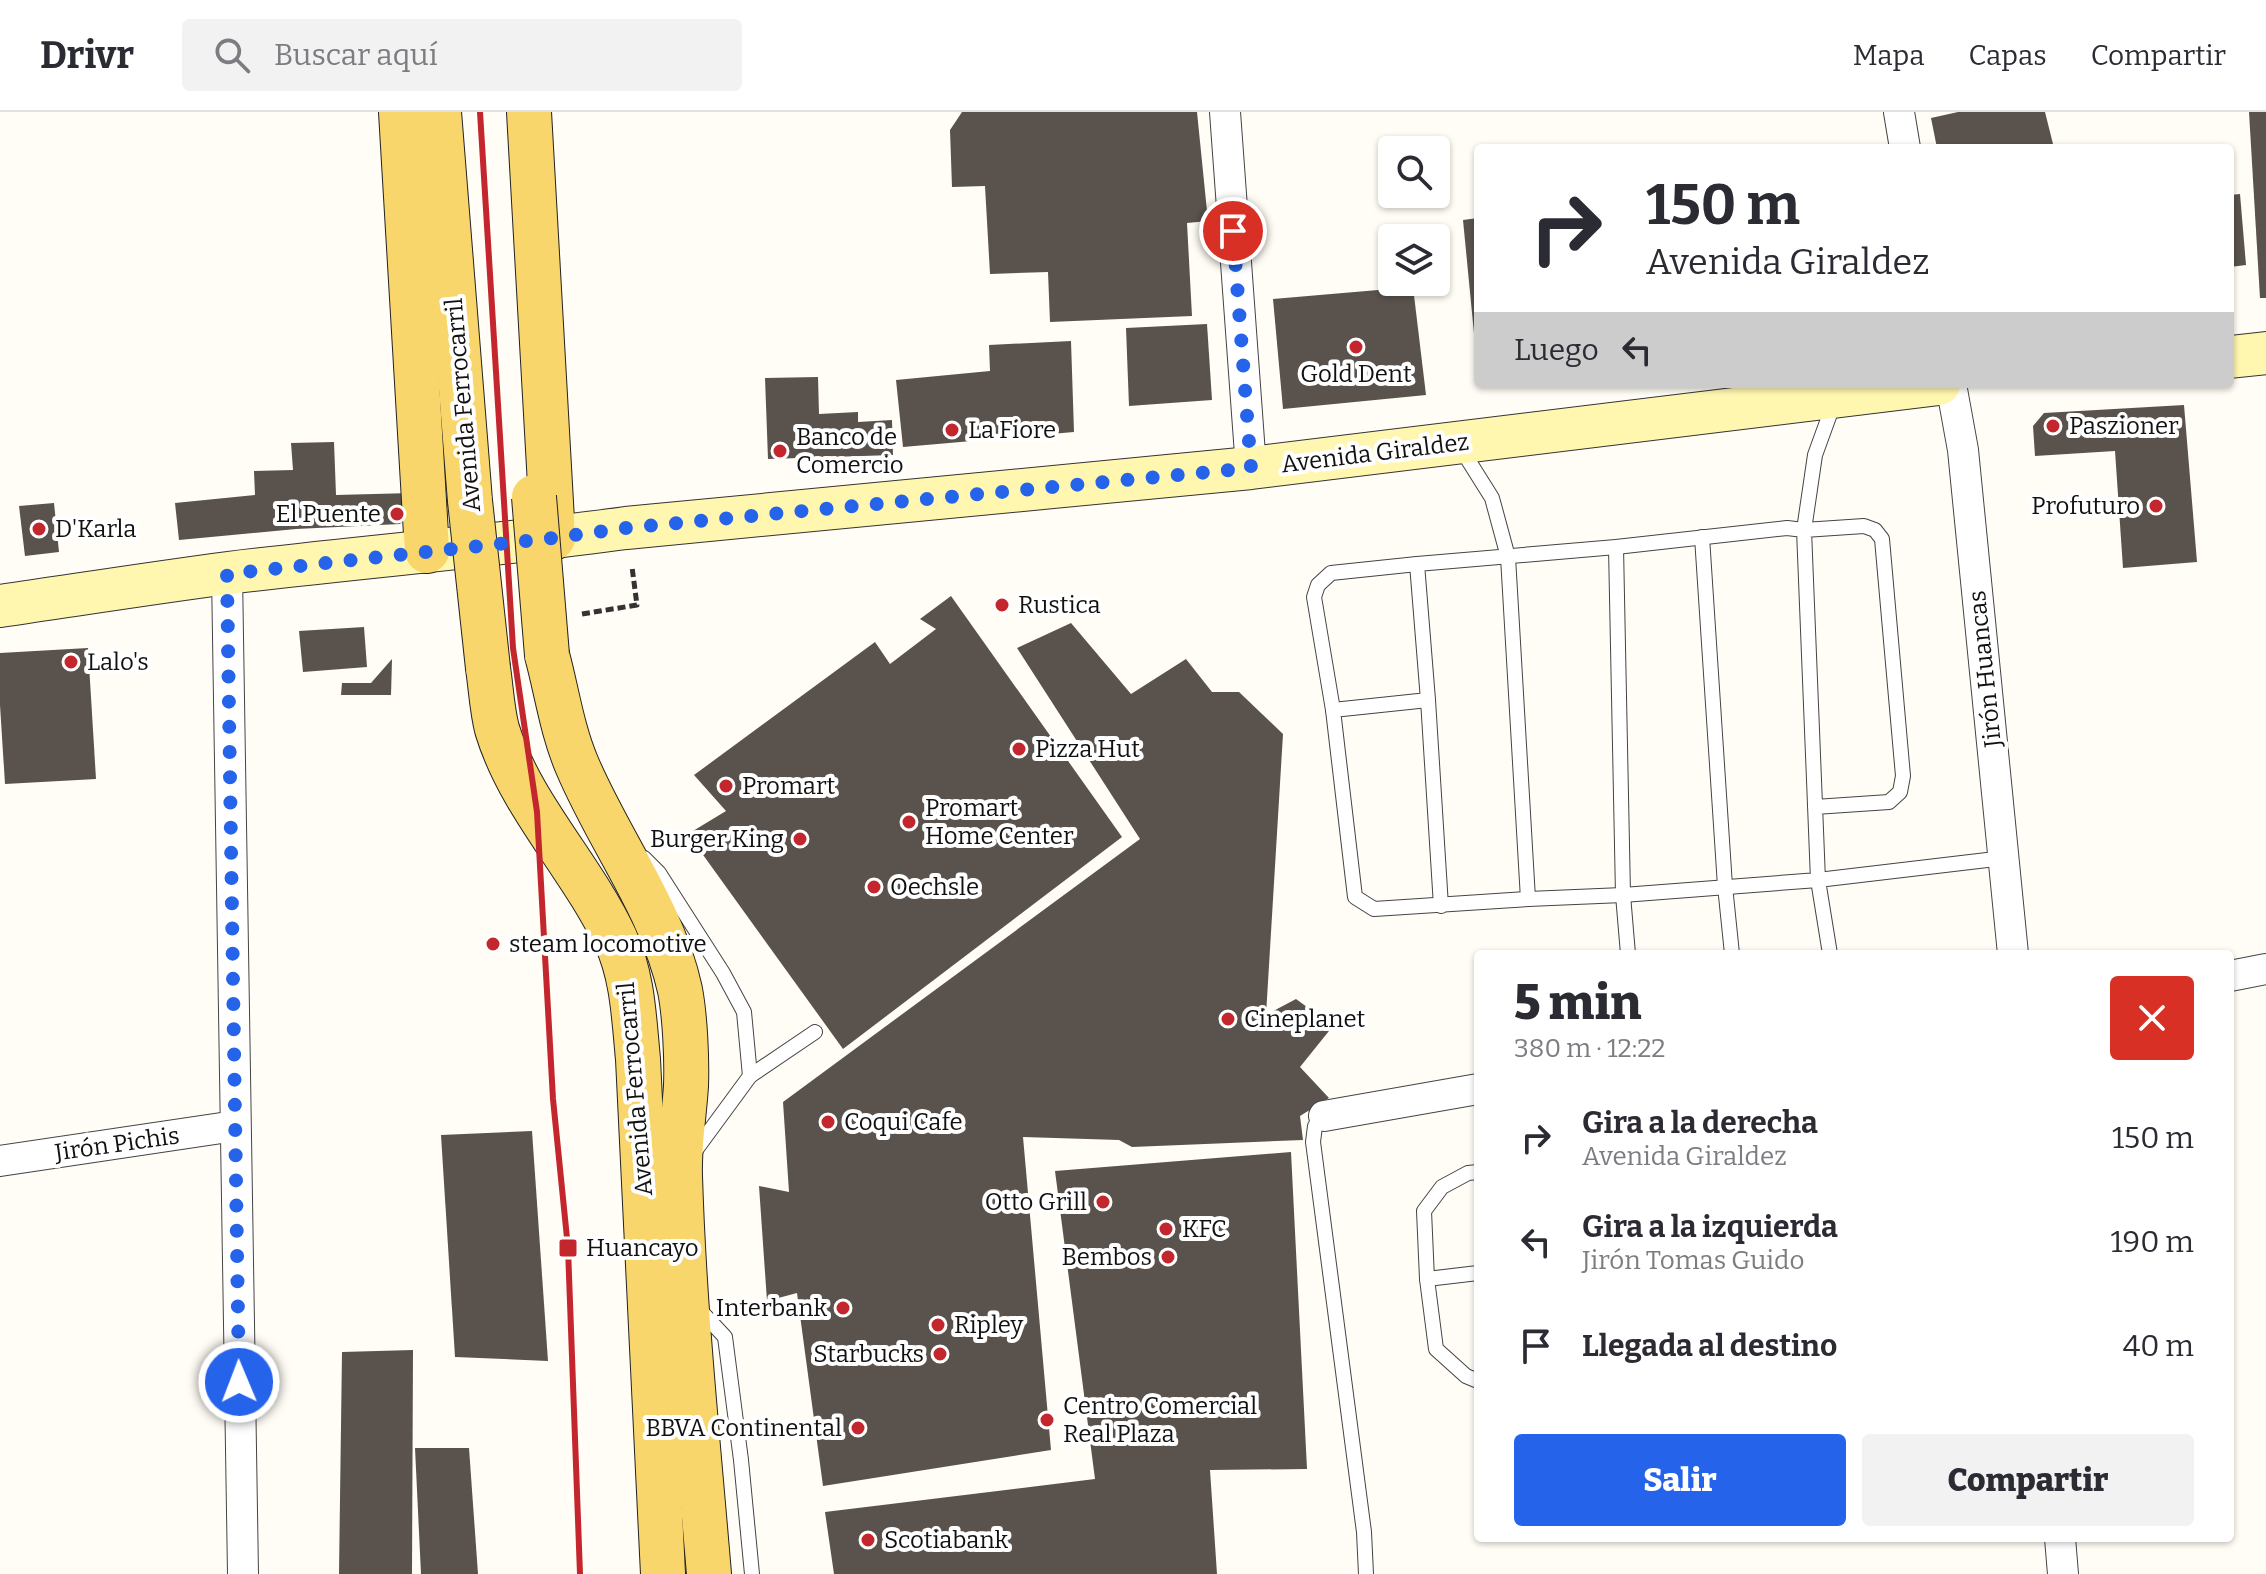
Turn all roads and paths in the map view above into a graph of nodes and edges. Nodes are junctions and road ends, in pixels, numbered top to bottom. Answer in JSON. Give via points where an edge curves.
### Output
{"nodes":[{"id":1,"x":401,"y":112,"type":"edge"},
{"id":2,"x":439,"y":112,"type":"edge"},
{"id":3,"x":509,"y":112,"type":"edge"},
{"id":4,"x":529,"y":112,"type":"edge"},
{"id":5,"x":1225,"y":112,"type":"edge"},
{"id":6,"x":1899,"y":112,"type":"edge"},
{"id":7,"x":1904,"y":144,"type":"edge"},
{"id":8,"x":2266,"y":353,"type":"edge"},
{"id":9,"x":2234,"y":357,"type":"edge"},
{"id":10,"x":1905,"y":388,"type":"edge"},
{"id":11,"x":1952,"y":388,"type":"edge"},
{"id":12,"x":1836,"y":396,"type":"junction"},
{"id":13,"x":1458,"y":442,"type":"junction"},
{"id":14,"x":1251,"y":468,"type":"junction"},
{"id":15,"x":1804,"y":530,"type":"junction"},
{"id":16,"x":1702,"y":537,"type":"junction"},
{"id":17,"x":553,"y":538,"type":"junction"},
{"id":18,"x":1616,"y":547,"type":"junction"},
{"id":19,"x":427,"y":551,"type":"junction"},
{"id":20,"x":1508,"y":557,"type":"junction"},
{"id":21,"x":1417,"y":564,"type":"junction"},
{"id":22,"x":632,"y":569,"type":"dead end"},
{"id":23,"x":227,"y":574,"type":"junction"},
{"id":24,"x":0,"y":606,"type":"edge"},
{"id":25,"x":586,"y":628,"type":"dead end"},
{"id":26,"x":1428,"y":700,"type":"junction"},
{"id":27,"x":1333,"y":710,"type":"junction"},
{"id":28,"x":1815,"y":807,"type":"junction"},
{"id":29,"x":600,"y":814,"type":"junction"},
{"id":30,"x":2004,"y":858,"type":"junction"},
{"id":31,"x":1818,"y":880,"type":"junction"},
{"id":32,"x":1725,"y":886,"type":"junction"},
{"id":33,"x":1623,"y":895,"type":"junction"},
{"id":34,"x":1528,"y":899,"type":"junction"},
{"id":35,"x":1441,"y":906,"type":"junction"},
{"id":36,"x":1628,"y":950,"type":"edge"},
{"id":37,"x":1732,"y":950,"type":"edge"},
{"id":38,"x":1829,"y":950,"type":"edge"},
{"id":39,"x":2013,"y":950,"type":"edge"},
{"id":40,"x":2266,"y":969,"type":"edge"},
{"id":41,"x":2234,"y":975,"type":"edge"},
{"id":42,"x":815,"y":1032,"type":"dead end"},
{"id":43,"x":750,"y":1076,"type":"junction"},
{"id":44,"x":1474,"y":1090,"type":"edge"},
{"id":45,"x":1324,"y":1116,"type":"joint"},
{"id":46,"x":235,"y":1126,"type":"junction"},
{"id":47,"x":0,"y":1161,"type":"edge"},
{"id":48,"x":680,"y":1172,"type":"junction"},
{"id":49,"x":1474,"y":1172,"type":"edge"},
{"id":50,"x":1474,"y":1273,"type":"edge"},
{"id":51,"x":1427,"y":1279,"type":"junction"},
{"id":52,"x":686,"y":1295,"type":"junction"},
{"id":53,"x":1474,"y":1379,"type":"edge"},
{"id":54,"x":2060,"y":1542,"type":"edge"},
{"id":55,"x":243,"y":1574,"type":"edge"},
{"id":56,"x":663,"y":1574,"type":"edge"},
{"id":57,"x":709,"y":1574,"type":"edge"},
{"id":58,"x":752,"y":1574,"type":"edge"},
{"id":59,"x":1366,"y":1574,"type":"edge"},
{"id":60,"x":2063,"y":1574,"type":"edge"}],
"edges":[{"from":1,"to":19,"type":"main road"},
{"from":2,"to":56,"type":"main road","name":"Avenida Ferrocarril","bridge":true,"via":[[470,501],[496,727],[537,812],[617,941],[630,984]]},
{"from":3,"to":29,"type":"main road","name":"Avenida Ferrocarril","bridge":true,"via":[[547,655],[564,732]]},
{"from":4,"to":17,"type":"main road"},
{"from":5,"to":14,"type":"street"},
{"from":6,"to":7,"type":"street"},
{"from":8,"to":9,"type":"street"},
{"from":10,"to":12,"type":"street","name":"Avenida Giraldez"},
{"from":11,"to":30,"type":"street","name":"Jirón Huancas","via":[[1963,450]]},
{"from":12,"to":13,"type":"street","name":"Avenida Giraldez"},
{"from":12,"to":15,"type":"lane","via":[[1815,455]]},
{"from":13,"to":14,"type":"street","name":"Avenida Giraldez"},
{"from":13,"to":20,"type":"lane","via":[[1492,498]]},
{"from":14,"to":17,"type":"street","name":"Avenida Giraldez"},
{"from":15,"to":16,"type":"lane"},
{"from":15,"to":28,"type":"lane"},
{"from":15,"to":28,"type":"lane","via":[[1864,526],[1882,539],[1903,776],[1900,792],[1889,802]]},
{"from":16,"to":18,"type":"lane"},
{"from":16,"to":32,"type":"lane"},
{"from":17,"to":19,"type":"street","name":"Avenida Giraldez"},
{"from":18,"to":20,"type":"lane"},
{"from":18,"to":33,"type":"lane"},
{"from":19,"to":23,"type":"street","name":"Avenida Giraldez"},
{"from":20,"to":21,"type":"lane"},
{"from":20,"to":34,"type":"lane"},
{"from":21,"to":26,"type":"lane"},
{"from":21,"to":27,"type":"lane","via":[[1331,573],[1318,585],[1314,597]]},
{"from":22,"to":25,"type":"path","via":[[637,605],[582,613]]},
{"from":23,"to":24,"type":"street","name":"Avenida Giraldez"},
{"from":23,"to":46,"type":"street"},
{"from":26,"to":27,"type":"lane"},
{"from":26,"to":35,"type":"lane"},
{"from":27,"to":35,"type":"lane","via":[[1355,897],[1374,909]]},
{"from":28,"to":31,"type":"lane"},
{"from":29,"to":43,"type":"lane","via":[[659,873],[723,973],[744,1012]]},
{"from":29,"to":48,"type":"main road","name":"Avenida Ferrocarril","via":[[649,904],[680,992],[686,1083]]},
{"from":30,"to":31,"type":"lane"},
{"from":30,"to":39,"type":"street","name":"Jirón Huancas"},
{"from":31,"to":32,"type":"lane"},
{"from":31,"to":38,"type":"lane"},
{"from":32,"to":33,"type":"lane"},
{"from":32,"to":37,"type":"lane"},
{"from":33,"to":34,"type":"lane"},
{"from":33,"to":36,"type":"lane"},
{"from":34,"to":35,"type":"lane"},
{"from":40,"to":41,"type":"street"},
{"from":42,"to":43,"type":"lane"},
{"from":43,"to":48,"type":"lane"},
{"from":44,"to":45,"type":"street"},
{"from":45,"to":59,"type":"lane","via":[[1315,1126],[1313,1142]]},
{"from":46,"to":47,"type":"street","name":"Jirón Pichis"},
{"from":46,"to":55,"type":"street"},
{"from":48,"to":52,"type":"main road","name":"Avenida Ferrocarril"},
{"from":49,"to":51,"type":"lane","via":[[1442,1187],[1424,1211]]},
{"from":50,"to":51,"type":"lane"},
{"from":51,"to":53,"type":"lane","via":[[1436,1349]]},
{"from":52,"to":57,"type":"main road","name":"Avenida Ferrocarril"},
{"from":52,"to":58,"type":"lane","via":[[725,1337]]},
{"from":54,"to":60,"type":"street"}]}
